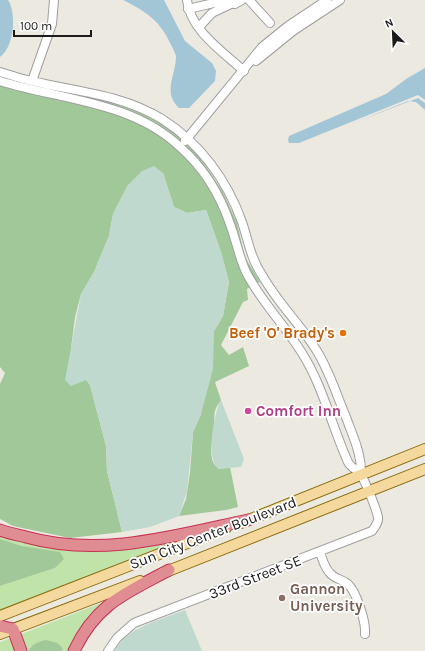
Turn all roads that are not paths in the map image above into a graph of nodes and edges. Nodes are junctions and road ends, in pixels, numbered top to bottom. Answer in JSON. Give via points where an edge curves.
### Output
{"nodes":[{"id":1,"x":54,"y":0,"type":"edge"},
{"id":2,"x":242,"y":0,"type":"edge"},
{"id":3,"x":249,"y":0,"type":"edge"},
{"id":4,"x":327,"y":0,"type":"edge"},
{"id":5,"x":340,"y":0,"type":"edge"},
{"id":6,"x":231,"y":3,"type":"junction"},
{"id":7,"x":188,"y":4,"type":"edge"},
{"id":8,"x":270,"y":23,"type":"dead end"},
{"id":9,"x":199,"y":27,"type":"junction"},
{"id":10,"x":244,"y":71,"type":"junction"},
{"id":11,"x":0,"y":72,"type":"edge"},
{"id":12,"x":32,"y":81,"type":"junction"},
{"id":13,"x":0,"y":82,"type":"edge"},
{"id":14,"x":188,"y":138,"type":"junction"},
{"id":15,"x":180,"y":147,"type":"junction"},
{"id":16,"x":425,"y":449,"type":"edge"},
{"id":17,"x":425,"y":469,"type":"edge"},
{"id":18,"x":361,"y":475,"type":"junction"},
{"id":19,"x":369,"y":492,"type":"junction"},
{"id":20,"x":248,"y":520,"type":"junction"},
{"id":21,"x":0,"y":530,"type":"edge"},
{"id":22,"x":320,"y":552,"type":"junction"},
{"id":23,"x":169,"y":570,"type":"junction"},
{"id":24,"x":0,"y":616,"type":"edge"},
{"id":25,"x":0,"y":626,"type":"edge"},
{"id":26,"x":13,"y":629,"type":"junction"},
{"id":27,"x":0,"y":634,"type":"edge"},
{"id":28,"x":365,"y":634,"type":"dead end"},
{"id":29,"x":21,"y":651,"type":"edge"},
{"id":30,"x":74,"y":651,"type":"edge"},
{"id":31,"x":108,"y":651,"type":"edge"}],
"edges":[{"from":1,"to":12,"type":"street","via":[[52,24]]},
{"from":2,"to":6,"type":"street","via":[[235,4]]},
{"from":3,"to":8,"type":"street"},
{"from":4,"to":10,"type":"street","via":[[262,47]]},
{"from":5,"to":10,"type":"street","via":[[293,31]]},
{"from":6,"to":7,"type":"street"},
{"from":6,"to":9,"type":"street","via":[[212,13]]},
{"from":7,"to":9,"type":"street"},
{"from":9,"to":10,"type":"street","via":[[213,44]]},
{"from":10,"to":14,"type":"street"},
{"from":11,"to":12,"type":"street"},
{"from":12,"to":14,"type":"street","via":[[122,100],[162,119]]},
{"from":13,"to":15,"type":"street","via":[[119,111],[161,132]]},
{"from":14,"to":15,"type":"street"},
{"from":14,"to":18,"type":"street","via":[[215,168],[225,184],[261,274],[303,330],[323,362],[360,453]]},
{"from":15,"to":18,"type":"street","via":[[212,186],[230,224],[246,272],[303,355],[349,464]]},
{"from":16,"to":18,"type":"main road","name":"Sun City Center Boulevard"},
{"from":17,"to":19,"type":"main road","name":"Sun City Center Boulevard"},
{"from":18,"to":19,"type":"street"},
{"from":18,"to":20,"type":"main road","name":"Sun City Center Boulevard"},
{"from":19,"to":22,"type":"street","name":"33rd Street SE","via":[[378,517],[377,525],[372,531]]},
{"from":19,"to":23,"type":"main road","name":"Sun City Center Boulevard"},
{"from":20,"to":21,"type":"highway","via":[[122,546],[40,541]]},
{"from":20,"to":24,"type":"main road","name":"Sun City Center Boulevard"},
{"from":22,"to":28,"type":"street","via":[[328,571],[351,589],[366,624]]},
{"from":22,"to":31,"type":"street","name":"33rd Street SE","via":[[134,623],[117,638]]},
{"from":23,"to":26,"type":"main road","name":"Sun City Center Boulevard"},
{"from":23,"to":30,"type":"highway","via":[[115,599],[92,619]]},
{"from":25,"to":26,"type":"highway"},
{"from":26,"to":27,"type":"main road","name":"Sun City Center Boulevard"},
{"from":26,"to":29,"type":"highway"}]}
